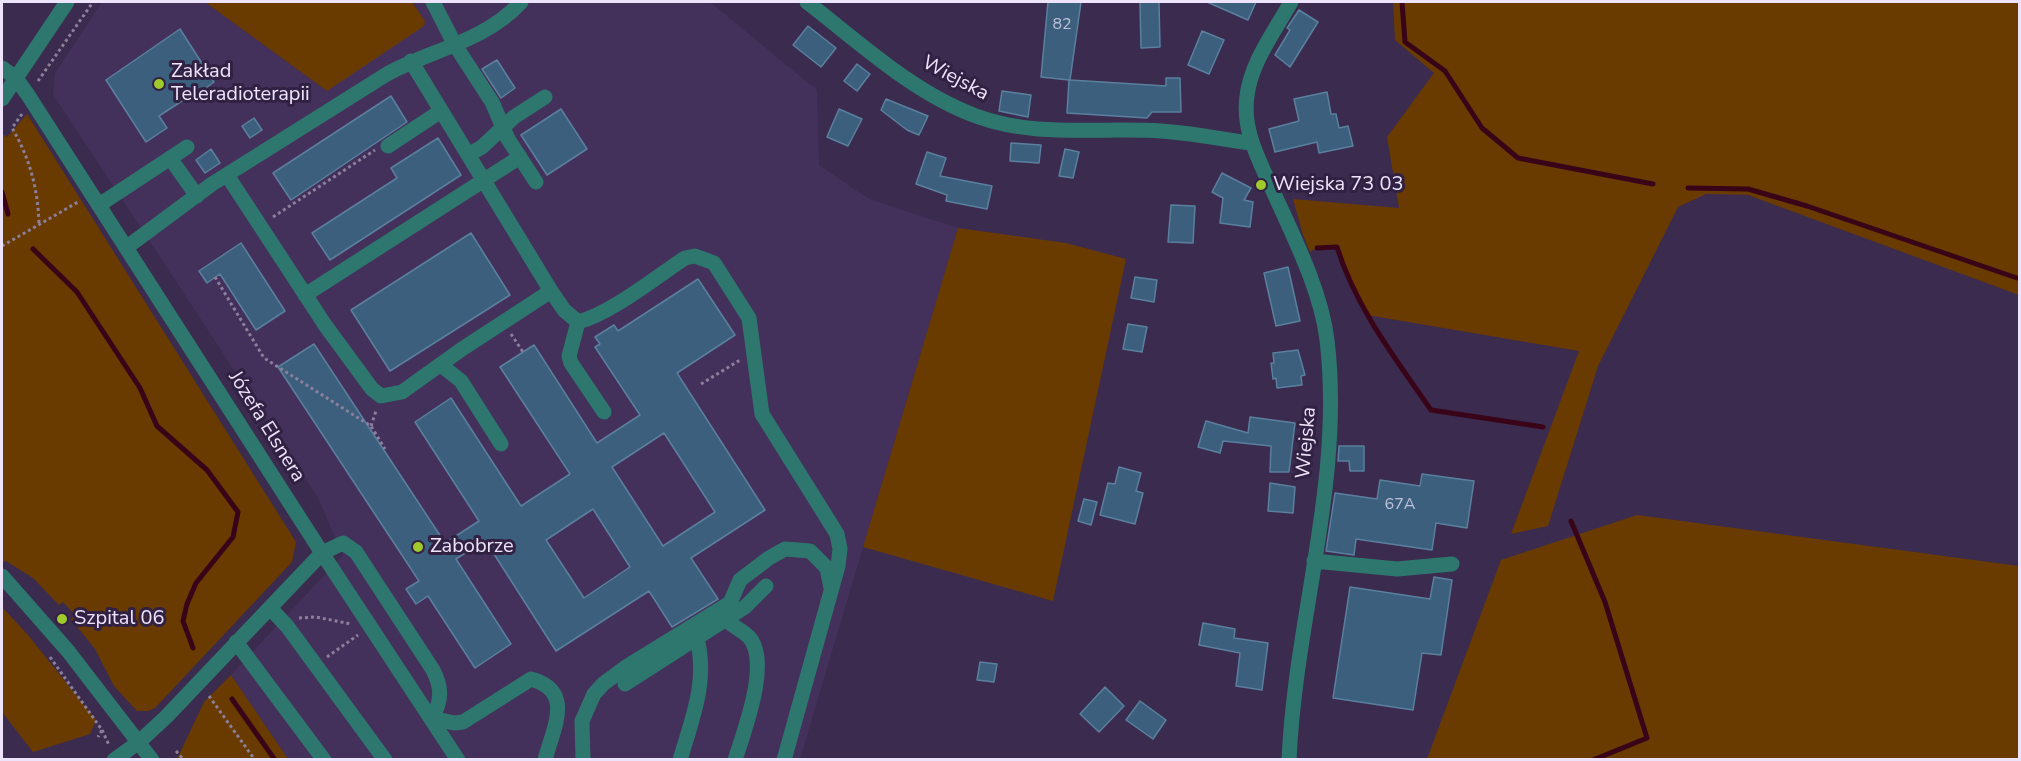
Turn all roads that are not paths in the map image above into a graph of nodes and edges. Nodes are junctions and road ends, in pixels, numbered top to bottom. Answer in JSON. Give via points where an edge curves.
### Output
{"nodes":[{"id":1,"x":67,"y":2,"type":"edge"},
{"id":2,"x":433,"y":2,"type":"edge"},
{"id":3,"x":521,"y":2,"type":"edge"},
{"id":4,"x":807,"y":2,"type":"edge"},
{"id":5,"x":1291,"y":2,"type":"edge"},
{"id":6,"x":455,"y":45,"type":"junction"},
{"id":7,"x":411,"y":61,"type":"junction"},
{"id":8,"x":2,"y":68,"type":"edge"},
{"id":9,"x":15,"y":77,"type":"junction"},
{"id":10,"x":545,"y":97,"type":"dead end"},
{"id":11,"x":2,"y":99,"type":"edge"},
{"id":12,"x":441,"y":111,"type":"junction"},
{"id":13,"x":502,"y":126,"type":"junction"},
{"id":14,"x":1251,"y":143,"type":"junction"},
{"id":15,"x":388,"y":146,"type":"road end"},
{"id":16,"x":187,"y":147,"type":"dead end"},
{"id":17,"x":468,"y":154,"type":"junction"},
{"id":18,"x":520,"y":156,"type":"junction"},
{"id":19,"x":170,"y":158,"type":"junction"},
{"id":20,"x":227,"y":175,"type":"junction"},
{"id":21,"x":484,"y":181,"type":"junction"},
{"id":22,"x":536,"y":182,"type":"dead end"},
{"id":23,"x":197,"y":196,"type":"junction"},
{"id":24,"x":95,"y":199,"type":"junction"},
{"id":25,"x":127,"y":248,"type":"junction"},
{"id":26,"x":551,"y":291,"type":"junction"},
{"id":27,"x":305,"y":295,"type":"junction"},
{"id":28,"x":578,"y":322,"type":"junction"},
{"id":29,"x":441,"y":365,"type":"junction"},
{"id":30,"x":604,"y":412,"type":"dead end"},
{"id":31,"x":501,"y":444,"type":"dead end"},
{"id":32,"x":322,"y":554,"type":"junction"},
{"id":33,"x":1314,"y":561,"type":"junction"},
{"id":34,"x":1452,"y":564,"type":"dead end"},
{"id":35,"x":2,"y":576,"type":"edge"},
{"id":36,"x":766,"y":586,"type":"dead end"},
{"id":37,"x":832,"y":591,"type":"junction"},
{"id":38,"x":270,"y":608,"type":"junction"},
{"id":39,"x":726,"y":620,"type":"junction"},
{"id":40,"x":697,"y":639,"type":"junction"},
{"id":41,"x":236,"y":642,"type":"junction"},
{"id":42,"x":625,"y":684,"type":"dead end"},
{"id":43,"x":432,"y":718,"type":"junction"},
{"id":44,"x":139,"y":742,"type":"junction"},
{"id":45,"x":114,"y":759,"type":"edge"},
{"id":46,"x":152,"y":759,"type":"edge"},
{"id":47,"x":324,"y":759,"type":"edge"},
{"id":48,"x":385,"y":759,"type":"edge"},
{"id":49,"x":458,"y":759,"type":"edge"},
{"id":50,"x":545,"y":759,"type":"edge"},
{"id":51,"x":583,"y":759,"type":"edge"},
{"id":52,"x":680,"y":759,"type":"edge"},
{"id":53,"x":735,"y":759,"type":"edge"},
{"id":54,"x":784,"y":759,"type":"edge"},
{"id":55,"x":1289,"y":759,"type":"edge"}],
"edges":[{"from":1,"to":9,"type":"street"},
{"from":2,"to":6,"type":"street"},
{"from":3,"to":6,"type":"street","via":[[494,24]]},
{"from":4,"to":14,"type":"street","name":"Wiejska","via":[[915,83],[953,106],[999,124],[1161,131]]},
{"from":5,"to":14,"type":"street","name":"Wiejska","via":[[1253,70],[1246,117]]},
{"from":6,"to":7,"type":"street"},
{"from":6,"to":13,"type":"street","via":[[492,102]]},
{"from":7,"to":12,"type":"street"},
{"from":7,"to":20,"type":"street"},
{"from":8,"to":9,"type":"street","name":"Józefa Elsnera"},
{"from":9,"to":11,"type":"street"},
{"from":9,"to":24,"type":"street","name":"Józefa Elsnera"},
{"from":10,"to":13,"type":"street"},
{"from":12,"to":15,"type":"street"},
{"from":12,"to":17,"type":"street"},
{"from":13,"to":17,"type":"street","via":[[482,147]]},
{"from":13,"to":18,"type":"street"},
{"from":14,"to":33,"type":"street","name":"Wiejska","via":[[1309,273],[1327,337],[1332,408],[1328,471]]},
{"from":16,"to":19,"type":"street"},
{"from":17,"to":21,"type":"street"},
{"from":18,"to":21,"type":"street"},
{"from":18,"to":22,"type":"street"},
{"from":19,"to":23,"type":"street"},
{"from":19,"to":24,"type":"street"},
{"from":20,"to":23,"type":"street"},
{"from":20,"to":27,"type":"street"},
{"from":21,"to":26,"type":"street"},
{"from":21,"to":27,"type":"street"},
{"from":23,"to":25,"type":"street"},
{"from":24,"to":25,"type":"street","name":"Józefa Elsnera"},
{"from":25,"to":32,"type":"street","name":"Józefa Elsnera"},
{"from":26,"to":28,"type":"street"},
{"from":26,"to":29,"type":"street"},
{"from":27,"to":29,"type":"street","via":[[381,396],[402,392]]},
{"from":28,"to":30,"type":"street","via":[[569,356],[571,363]]},
{"from":28,"to":37,"type":"street","via":[[607,309],[684,258],[695,256],[714,263],[749,318],[762,414],[837,534],[840,549]]},
{"from":29,"to":31,"type":"street","via":[[461,381]]},
{"from":32,"to":38,"type":"street"},
{"from":32,"to":43,"type":"street","name":"Józefa Elsnera"},
{"from":32,"to":43,"type":"street","via":[[343,543],[356,552],[440,684],[440,699]]},
{"from":33,"to":34,"type":"street","via":[[1397,569]]},
{"from":33,"to":55,"type":"street","name":"Wiejska","via":[[1291,707]]},
{"from":35,"to":44,"type":"street","via":[[68,651]]},
{"from":36,"to":39,"type":"street","via":[[758,597]]},
{"from":37,"to":51,"type":"street","via":[[827,568],[810,551],[785,549],[769,558],[740,580],[730,603],[626,667],[594,693],[582,721]]},
{"from":37,"to":54,"type":"street"},
{"from":38,"to":41,"type":"street"},
{"from":38,"to":48,"type":"street"},
{"from":39,"to":40,"type":"street"},
{"from":39,"to":53,"type":"street","via":[[749,638],[757,665],[753,701]]},
{"from":40,"to":42,"type":"street"},
{"from":40,"to":52,"type":"street","via":[[702,657],[701,688]]},
{"from":41,"to":44,"type":"street"},
{"from":41,"to":47,"type":"street"},
{"from":43,"to":49,"type":"street","name":"Józefa Elsnera"},
{"from":43,"to":50,"type":"street","via":[[463,722],[531,680],[543,683],[556,695],[559,704]]},
{"from":44,"to":45,"type":"street"},
{"from":44,"to":46,"type":"street"}]}
